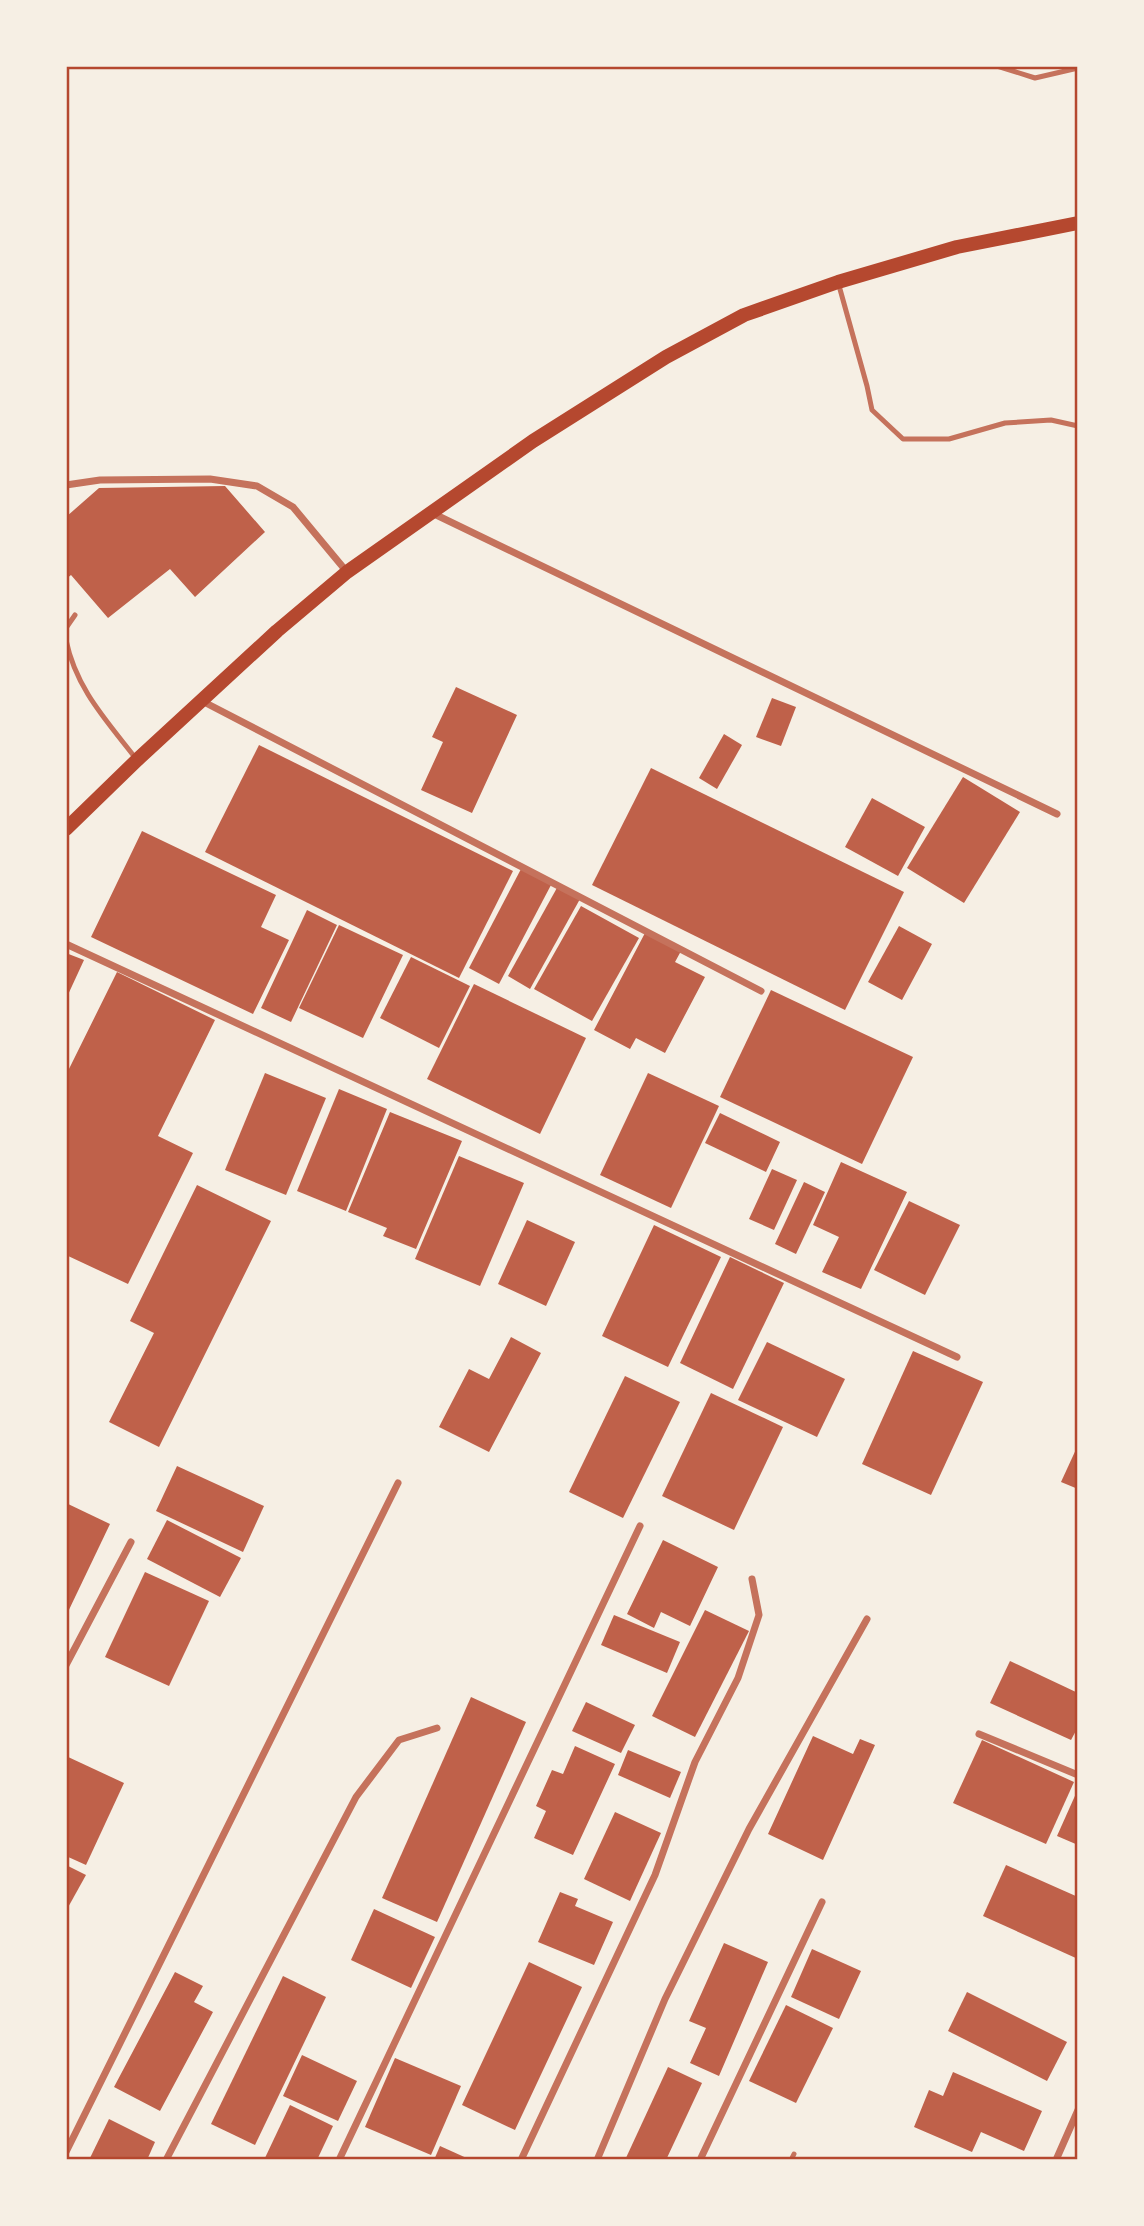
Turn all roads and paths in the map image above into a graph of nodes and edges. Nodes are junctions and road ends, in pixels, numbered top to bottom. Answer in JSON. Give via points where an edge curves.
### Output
{"nodes":[{"id":1,"x":997,"y":66,"type":"edge"},
{"id":2,"x":1077,"y":68,"type":"edge"},
{"id":3,"x":1077,"y":223,"type":"edge"},
{"id":4,"x":838,"y":282,"type":"junction"},
{"id":5,"x":1077,"y":426,"type":"edge"},
{"id":6,"x":66,"y":485,"type":"edge"},
{"id":7,"x":430,"y":512,"type":"junction"},
{"id":8,"x":347,"y":572,"type":"junction"},
{"id":9,"x":75,"y":615,"type":"dead end"},
{"id":10,"x":66,"y":628,"type":"edge"},
{"id":11,"x":66,"y":640,"type":"edge"},
{"id":12,"x":202,"y":700,"type":"junction"},
{"id":13,"x":137,"y":760,"type":"junction"},
{"id":14,"x":1057,"y":814,"type":"dead end"},
{"id":15,"x":66,"y":829,"type":"edge"},
{"id":16,"x":66,"y":944,"type":"edge"},
{"id":17,"x":761,"y":991,"type":"dead end"},
{"id":18,"x":957,"y":1357,"type":"dead end"},
{"id":19,"x":398,"y":1483,"type":"dead end"},
{"id":20,"x":640,"y":1526,"type":"dead end"},
{"id":21,"x":131,"y":1542,"type":"dead end"},
{"id":22,"x":752,"y":1579,"type":"dead end"},
{"id":23,"x":867,"y":1619,"type":"dead end"},
{"id":24,"x":66,"y":1665,"type":"edge"},
{"id":25,"x":437,"y":1728,"type":"dead end"},
{"id":26,"x":979,"y":1734,"type":"dead end"},
{"id":27,"x":1077,"y":1775,"type":"edge"},
{"id":28,"x":821,"y":1902,"type":"dead end"},
{"id":29,"x":1077,"y":2110,"type":"edge"},
{"id":30,"x":66,"y":2152,"type":"edge"},
{"id":31,"x":166,"y":2160,"type":"edge"},
{"id":32,"x":339,"y":2160,"type":"edge"},
{"id":33,"x":521,"y":2160,"type":"edge"},
{"id":34,"x":597,"y":2160,"type":"edge"},
{"id":35,"x":700,"y":2160,"type":"edge"},
{"id":36,"x":1056,"y":2160,"type":"edge"}],
"edges":[{"from":1,"to":2,"type":"lane","via":[[1035,78]]},
{"from":3,"to":4,"type":"main road","via":[[957,247]]},
{"from":4,"to":5,"type":"lane","via":[[872,410],[903,439],[949,439],[1006,423],[1051,421]]},
{"from":4,"to":7,"type":"main road","via":[[744,315],[666,357]]},
{"from":6,"to":8,"type":"street","via":[[100,480],[209,479],[257,486],[293,507]]},
{"from":7,"to":8,"type":"main road"},
{"from":7,"to":14,"type":"street"},
{"from":8,"to":12,"type":"main road"},
{"from":9,"to":10,"type":"lane"},
{"from":11,"to":13,"type":"lane","via":[[71,663],[88,695]]},
{"from":12,"to":13,"type":"main road"},
{"from":12,"to":17,"type":"street"},
{"from":13,"to":15,"type":"main road"},
{"from":16,"to":18,"type":"street"},
{"from":19,"to":30,"type":"street"},
{"from":20,"to":32,"type":"street"},
{"from":21,"to":24,"type":"street"},
{"from":22,"to":33,"type":"street","via":[[759,1615],[738,1678],[695,1762],[655,1875]]},
{"from":23,"to":34,"type":"street","via":[[749,1829],[665,1999]]},
{"from":25,"to":31,"type":"street","via":[[399,1740],[356,1797]]},
{"from":26,"to":27,"type":"street"},
{"from":28,"to":35,"type":"street"},
{"from":29,"to":36,"type":"street"}]}
